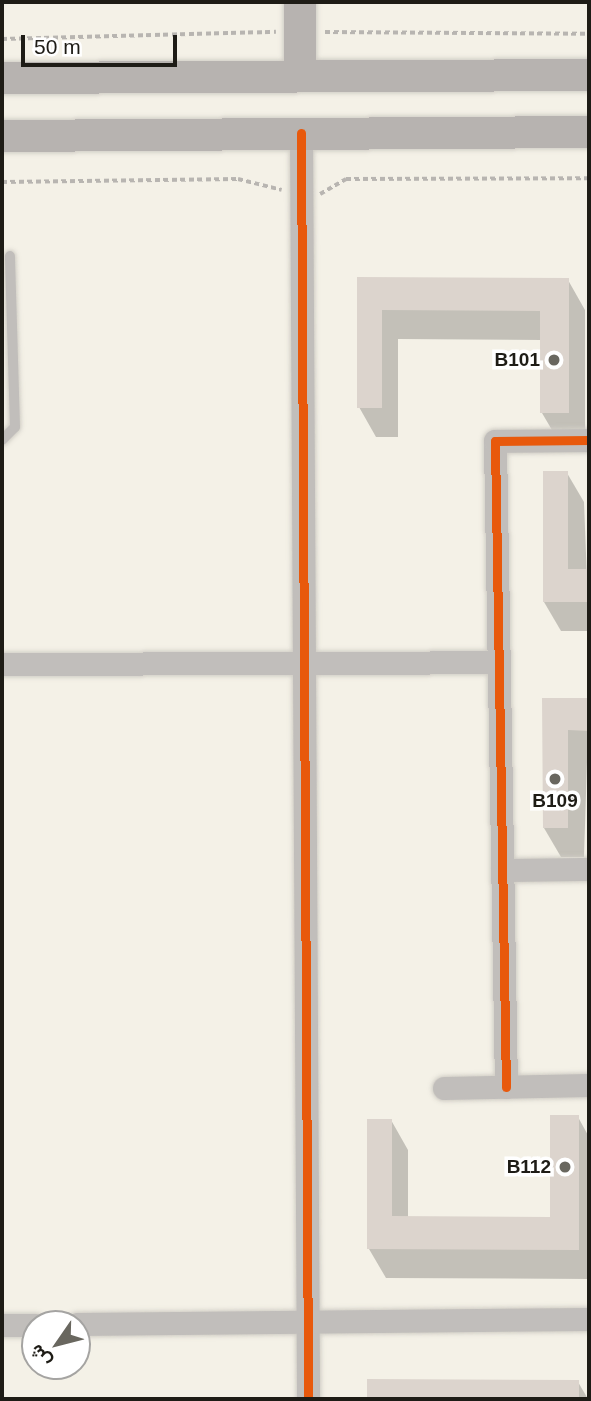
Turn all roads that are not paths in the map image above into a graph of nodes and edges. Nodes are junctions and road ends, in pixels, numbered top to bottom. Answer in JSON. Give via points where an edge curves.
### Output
{"nodes":[{"id":1,"x":300,"y":2,"type":"edge"},
{"id":2,"x":589,"y":75,"type":"edge"},
{"id":3,"x":300,"y":76,"type":"junction"},
{"id":4,"x":2,"y":78,"type":"edge"},
{"id":5,"x":589,"y":132,"type":"edge"},
{"id":6,"x":301,"y":133,"type":"junction"},
{"id":7,"x":2,"y":136,"type":"edge"},
{"id":8,"x":10,"y":256,"type":"dead end"},
{"id":9,"x":5,"y":276,"type":"edge"},
{"id":10,"x":6,"y":331,"type":"edge"},
{"id":11,"x":8,"y":382,"type":"edge"},
{"id":12,"x":2,"y":440,"type":"edge"},
{"id":13,"x":589,"y":440,"type":"edge"},
{"id":14,"x":303,"y":662,"type":"junction"},
{"id":15,"x":498,"y":662,"type":"junction"},
{"id":16,"x":2,"y":664,"type":"edge"},
{"id":17,"x":589,"y":869,"type":"edge"},
{"id":18,"x":502,"y":870,"type":"junction"},
{"id":19,"x":589,"y":1085,"type":"edge"},
{"id":20,"x":506,"y":1087,"type":"junction"},
{"id":21,"x":443,"y":1088,"type":"dead end"},
{"id":22,"x":589,"y":1319,"type":"edge"},
{"id":23,"x":307,"y":1322,"type":"junction"},
{"id":24,"x":91,"y":1324,"type":"edge"},
{"id":25,"x":2,"y":1325,"type":"edge"},
{"id":26,"x":21,"y":1325,"type":"edge"},
{"id":27,"x":308,"y":1399,"type":"edge"}],
"edges":[{"from":1,"to":3,"type":"street"},
{"from":2,"to":3,"type":"street"},
{"from":3,"to":4,"type":"street"},
{"from":5,"to":6,"type":"street"},
{"from":6,"to":7,"type":"street"},
{"from":6,"to":14,"type":"street"},
{"from":8,"to":9,"type":"lane"},
{"from":9,"to":10,"type":"lane"},
{"from":10,"to":11,"type":"lane"},
{"from":11,"to":12,"type":"lane","via":[[15,427]]},
{"from":13,"to":15,"type":"street","via":[[495,441]]},
{"from":14,"to":15,"type":"street"},
{"from":14,"to":16,"type":"street"},
{"from":14,"to":23,"type":"street"},
{"from":15,"to":18,"type":"street"},
{"from":17,"to":18,"type":"street"},
{"from":18,"to":20,"type":"street"},
{"from":19,"to":20,"type":"street"},
{"from":20,"to":21,"type":"street"},
{"from":22,"to":23,"type":"street"},
{"from":23,"to":24,"type":"street"},
{"from":23,"to":27,"type":"street"},
{"from":25,"to":26,"type":"street"}]}
